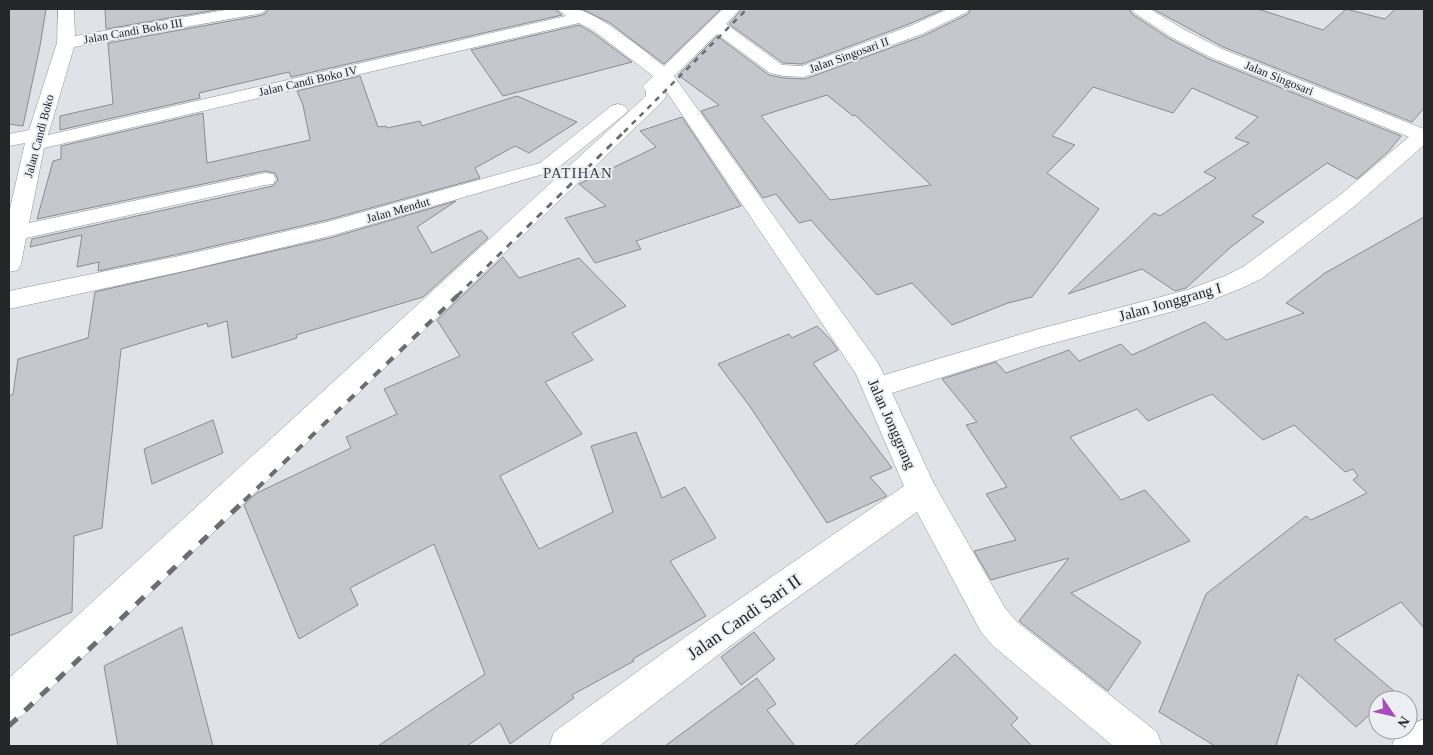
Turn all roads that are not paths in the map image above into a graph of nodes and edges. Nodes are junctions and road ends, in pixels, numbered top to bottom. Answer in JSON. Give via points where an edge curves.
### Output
{"nodes":[{"id":1,"x":66,"y":9,"type":"edge"},
{"id":2,"x":258,"y":9,"type":"edge"},
{"id":3,"x":732,"y":9,"type":"edge"},
{"id":4,"x":961,"y":9,"type":"edge"},
{"id":5,"x":1139,"y":9,"type":"edge"},
{"id":6,"x":573,"y":13,"type":"edge"},
{"id":7,"x":716,"y":25,"type":"junction"},
{"id":8,"x":66,"y":43,"type":"junction"},
{"id":9,"x":660,"y":81,"type":"junction"},
{"id":10,"x":1424,"y":136,"type":"edge"},
{"id":11,"x":9,"y":140,"type":"edge"},
{"id":12,"x":36,"y":140,"type":"junction"},
{"id":13,"x":556,"y":175,"type":"junction"},
{"id":14,"x":265,"y":179,"type":"dead end"},
{"id":15,"x":12,"y":233,"type":"edge"},
{"id":16,"x":9,"y":264,"type":"edge"},
{"id":17,"x":9,"y":300,"type":"edge"},
{"id":18,"x":876,"y":388,"type":"junction"},
{"id":19,"x":922,"y":491,"type":"junction"},
{"id":20,"x":9,"y":703,"type":"edge"},
{"id":21,"x":1424,"y":738,"type":"edge"},
{"id":22,"x":568,"y":746,"type":"edge"},
{"id":23,"x":1143,"y":746,"type":"edge"},
{"id":24,"x":1411,"y":746,"type":"edge"}],
"edges":[{"from":1,"to":8,"type":"street","name":"Jalan Candi Boko"},
{"from":2,"to":8,"type":"street","name":"Jalan Candi Boko III"},
{"from":3,"to":7,"type":"street"},
{"from":4,"to":7,"type":"street","name":"Jalan Singosari II","via":[[916,30],[804,72],[776,69]]},
{"from":5,"to":10,"type":"street","name":"Jalan Singosari","via":[[1216,53]]},
{"from":6,"to":9,"type":"street","name":"Jalan Jonggrang","via":[[600,27]]},
{"from":6,"to":12,"type":"street","name":"Jalan Candi Boko IV"},
{"from":7,"to":9,"type":"street"},
{"from":8,"to":12,"type":"street","name":"Jalan Candi Boko"},
{"from":9,"to":13,"type":"street","via":[[656,97],[604,133]]},
{"from":9,"to":18,"type":"street","name":"Jalan Jonggrang","via":[[868,370]]},
{"from":10,"to":18,"type":"street","name":"Jalan Jonggrang I","via":[[1348,200],[1236,282],[1176,303],[1093,323]]},
{"from":11,"to":12,"type":"street","name":"Jalan Candi Boko IV"},
{"from":12,"to":15,"type":"street","name":"Jalan Candi Boko"},
{"from":13,"to":17,"type":"street","name":"Jalan Mendut","via":[[184,263]]},
{"from":13,"to":20,"type":"street"},
{"from":14,"to":15,"type":"street"},
{"from":15,"to":16,"type":"street","name":"Jalan Candi Boko"},
{"from":18,"to":19,"type":"street","name":"Jalan Jonggrang"},
{"from":19,"to":22,"type":"street","name":"Jalan Candi Sari II","via":[[718,634]]},
{"from":19,"to":23,"type":"street","name":"Jalan Jonggrang","via":[[993,620],[1005,634]]},
{"from":21,"to":24,"type":"street"}]}
